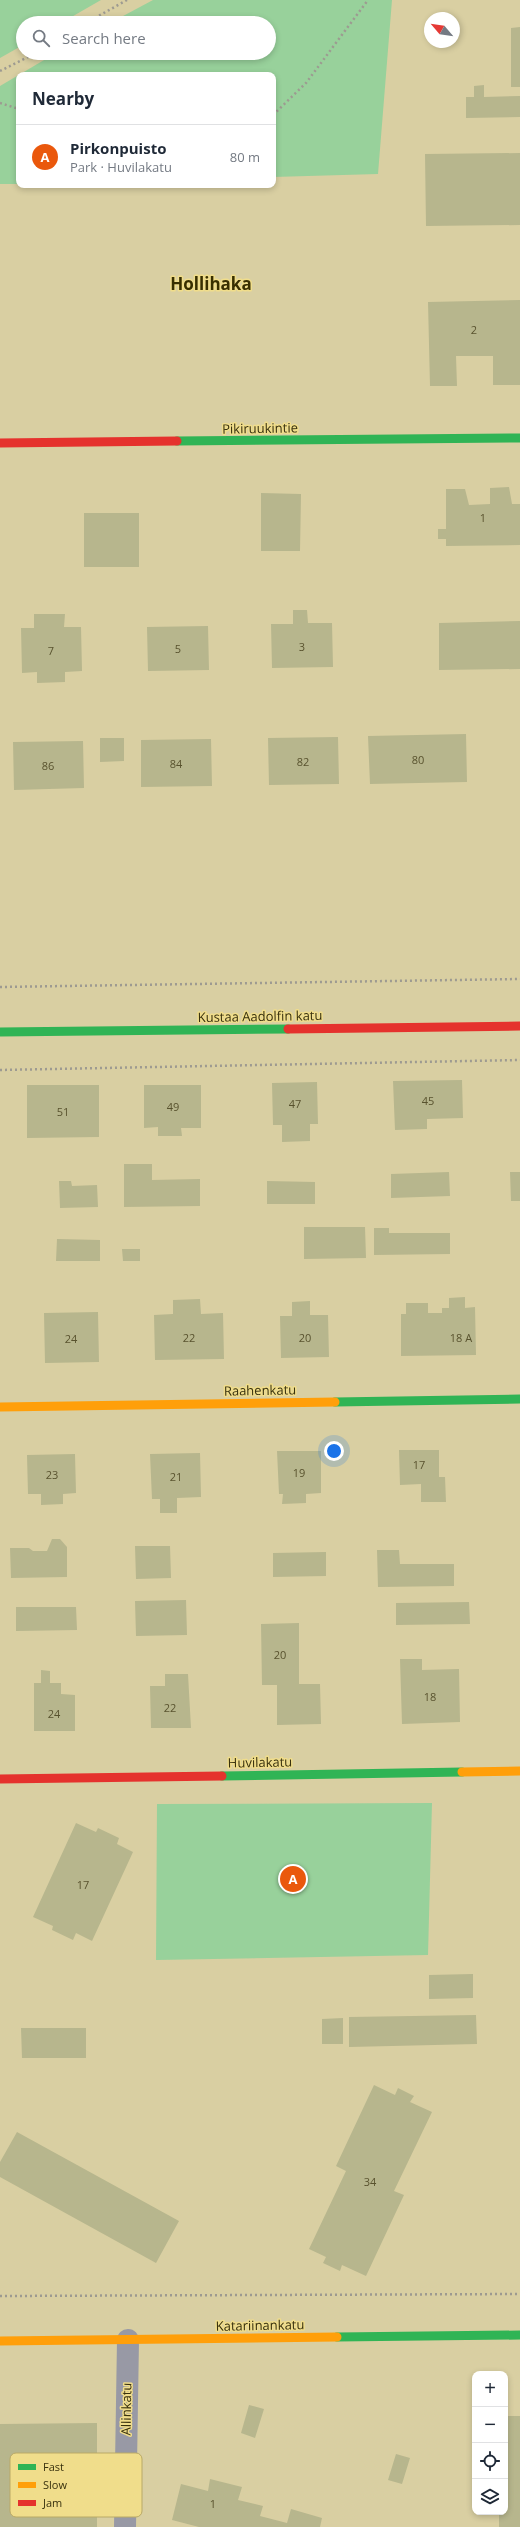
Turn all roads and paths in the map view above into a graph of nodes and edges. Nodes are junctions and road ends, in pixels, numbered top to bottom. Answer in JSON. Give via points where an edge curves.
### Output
{"nodes":[{"id":1,"x":127,"y":0,"type":"edge"},
{"id":2,"x":368,"y":0,"type":"edge"},
{"id":3,"x":98,"y":16,"type":"edge"},
{"id":4,"x":22,"y":60,"type":"edge"},
{"id":5,"x":0,"y":71,"type":"edge"},
{"id":6,"x":0,"y":103,"type":"edge"},
{"id":7,"x":16,"y":108,"type":"edge"},
{"id":8,"x":276,"y":112,"type":"edge"},
{"id":9,"x":520,"y":438,"type":"edge"},
{"id":10,"x":0,"y":443,"type":"edge"},
{"id":11,"x":520,"y":979,"type":"edge"},
{"id":12,"x":0,"y":987,"type":"edge"},
{"id":13,"x":520,"y":1026,"type":"edge"},
{"id":14,"x":0,"y":1032,"type":"edge"},
{"id":15,"x":520,"y":1060,"type":"edge"},
{"id":16,"x":0,"y":1070,"type":"edge"},
{"id":17,"x":520,"y":1399,"type":"edge"},
{"id":18,"x":0,"y":1407,"type":"edge"},
{"id":19,"x":520,"y":1771,"type":"edge"},
{"id":20,"x":0,"y":1779,"type":"edge"},
{"id":21,"x":520,"y":2294,"type":"edge"},
{"id":22,"x":0,"y":2296,"type":"edge"},
{"id":23,"x":520,"y":2335,"type":"edge"},
{"id":24,"x":128,"y":2340,"type":"junction"},
{"id":25,"x":0,"y":2341,"type":"edge"},
{"id":26,"x":126,"y":2453,"type":"edge"},
{"id":27,"x":125,"y":2517,"type":"edge"},
{"id":28,"x":125,"y":2527,"type":"edge"}],
"edges":[{"from":1,"to":3,"type":"path"},
{"from":2,"to":8,"type":"path","via":[[306,83]]},
{"from":4,"to":5,"type":"path"},
{"from":6,"to":7,"type":"path"},
{"from":9,"to":10,"type":"street","name":"Pikiruukintie"},
{"from":11,"to":12,"type":"path"},
{"from":13,"to":14,"type":"street","name":"Kustaa Aadolfin katu"},
{"from":15,"to":16,"type":"path"},
{"from":17,"to":18,"type":"street","name":"Raahenkatu"},
{"from":19,"to":20,"type":"street","name":"Huvilakatu"},
{"from":21,"to":22,"type":"path","via":[[156,2293]]},
{"from":23,"to":24,"type":"street","name":"Katariinankatu"},
{"from":24,"to":25,"type":"street","name":"Katariinankatu"},
{"from":24,"to":26,"type":"street","name":"Allinkatu"},
{"from":27,"to":28,"type":"street","name":"Allinkatu"}]}
